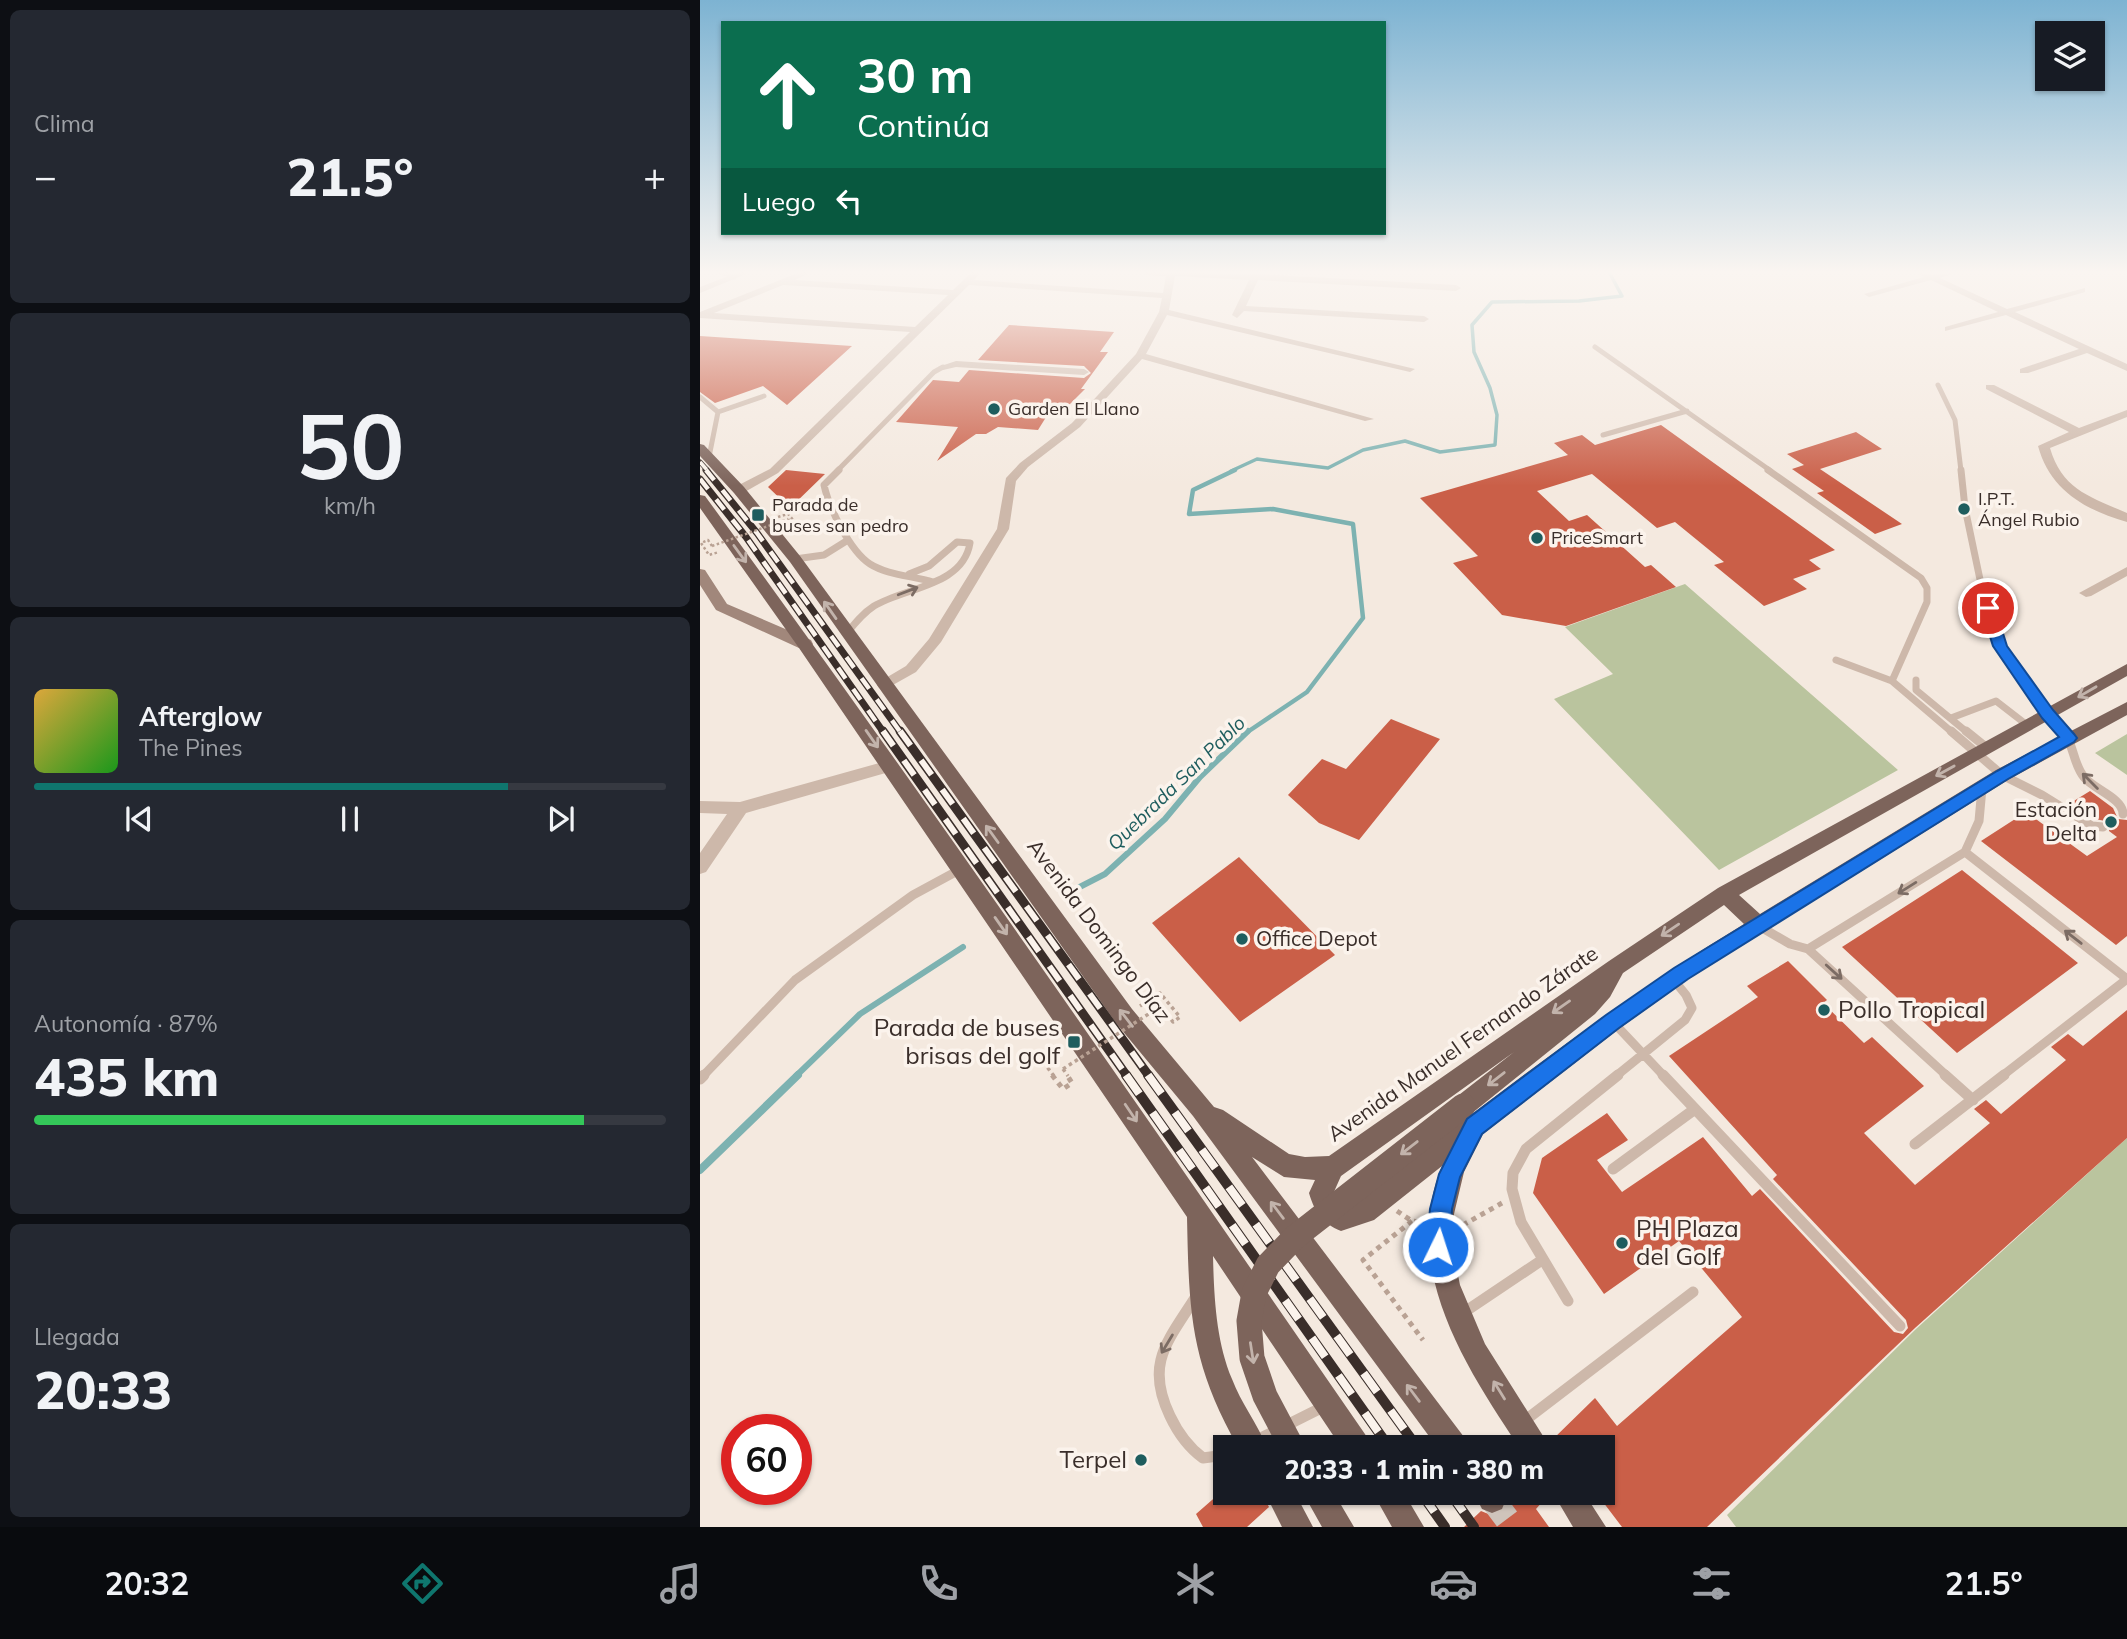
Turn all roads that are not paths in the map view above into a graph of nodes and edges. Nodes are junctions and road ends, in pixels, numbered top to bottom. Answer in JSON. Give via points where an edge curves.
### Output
{"nodes":[{"id":1,"x":904,"y":343,"type":"edge"},
{"id":2,"x":1147,"y":343,"type":"edge"},
{"id":3,"x":1302,"y":343,"type":"edge"},
{"id":4,"x":2073,"y":343,"type":"edge"},
{"id":5,"x":1595,"y":347,"type":"dead end"},
{"id":6,"x":2087,"y":350,"type":"junction"},
{"id":7,"x":1140,"y":355,"type":"junction"},
{"id":8,"x":2125,"y":365,"type":"edge"},
{"id":9,"x":943,"y":367,"type":"joint"},
{"id":10,"x":1410,"y":369,"type":"dead end"},
{"id":11,"x":2024,"y":371,"type":"dead end"},
{"id":12,"x":1084,"y":372,"type":"dead end"},
{"id":13,"x":1938,"y":385,"type":"dead end"},
{"id":14,"x":1990,"y":387,"type":"dead end"},
{"id":15,"x":764,"y":396,"type":"dead end"},
{"id":16,"x":700,"y":397,"type":"edge"},
{"id":17,"x":1686,"y":411,"type":"junction"},
{"id":18,"x":718,"y":412,"type":"junction"},
{"id":19,"x":2127,"y":414,"type":"edge"},
{"id":20,"x":1369,"y":419,"type":"dead end"},
{"id":21,"x":2078,"y":432,"type":"junction"},
{"id":22,"x":1603,"y":435,"type":"dead end"},
{"id":23,"x":704,"y":452,"type":"edge"},
{"id":24,"x":739,"y":489,"type":"junction"},
{"id":25,"x":700,"y":499,"type":"edge"},
{"id":26,"x":2127,"y":518,"type":"edge"},
{"id":27,"x":848,"y":540,"type":"junction"},
{"id":28,"x":795,"y":559,"type":"junction"},
{"id":29,"x":967,"y":560,"type":"junction"},
{"id":30,"x":984,"y":560,"type":"junction"},
{"id":31,"x":2127,"y":571,"type":"edge"},
{"id":32,"x":700,"y":573,"type":"edge"},
{"id":33,"x":909,"y":574,"type":"junction"},
{"id":34,"x":933,"y":582,"type":"junction"},
{"id":35,"x":2086,"y":593,"type":"dead end"},
{"id":36,"x":847,"y":633,"type":"junction"},
{"id":37,"x":805,"y":644,"type":"junction"},
{"id":38,"x":1836,"y":660,"type":"dead end"},
{"id":39,"x":2127,"y":669,"type":"edge"},
{"id":40,"x":1916,"y":680,"type":"dead end"},
{"id":41,"x":1892,"y":681,"type":"junction"},
{"id":42,"x":884,"y":685,"type":"junction"},
{"id":43,"x":2126,"y":709,"type":"edge"},
{"id":44,"x":2047,"y":714,"type":"junction"},
{"id":45,"x":1951,"y":718,"type":"junction"},
{"id":46,"x":2027,"y":725,"type":"junction"},
{"id":47,"x":2069,"y":738,"type":"junction"},
{"id":48,"x":1981,"y":751,"type":"junction"},
{"id":49,"x":890,"y":766,"type":"junction"},
{"id":50,"x":2002,"y":775,"type":"junction"},
{"id":51,"x":1982,"y":787,"type":"junction"},
{"id":52,"x":700,"y":807,"type":"edge"},
{"id":53,"x":740,"y":808,"type":"junction"},
{"id":54,"x":2123,"y":814,"type":"dead end"},
{"id":55,"x":2103,"y":827,"type":"dead end"},
{"id":56,"x":1965,"y":852,"type":"junction"},
{"id":57,"x":700,"y":867,"type":"edge"},
{"id":58,"x":961,"y":869,"type":"junction"},
{"id":59,"x":1724,"y":894,"type":"junction"},
{"id":60,"x":1756,"y":924,"type":"junction"},
{"id":61,"x":1808,"y":949,"type":"junction"},
{"id":62,"x":1616,"y":967,"type":"junction"},
{"id":63,"x":1672,"y":979,"type":"junction"},
{"id":64,"x":2127,"y":979,"type":"edge"},
{"id":65,"x":1612,"y":1021,"type":"junction"},
{"id":66,"x":1643,"y":1053,"type":"junction"},
{"id":67,"x":700,"y":1079,"type":"edge"},
{"id":68,"x":1973,"y":1100,"type":"junction"},
{"id":69,"x":1201,"y":1108,"type":"junction"},
{"id":70,"x":1695,"y":1109,"type":"junction"},
{"id":71,"x":1469,"y":1116,"type":"junction"},
{"id":72,"x":1915,"y":1144,"type":"dead end"},
{"id":73,"x":1334,"y":1168,"type":"junction"},
{"id":74,"x":1613,"y":1169,"type":"dead end"},
{"id":75,"x":1199,"y":1215,"type":"junction"},
{"id":76,"x":1542,"y":1260,"type":"junction"},
{"id":77,"x":1202,"y":1286,"type":"junction"},
{"id":78,"x":1693,"y":1292,"type":"dead end"},
{"id":79,"x":1568,"y":1301,"type":"dead end"},
{"id":80,"x":1458,"y":1317,"type":"junction"},
{"id":81,"x":1900,"y":1326,"type":"dead end"},
{"id":82,"x":1329,"y":1404,"type":"junction"},
{"id":83,"x":1521,"y":1424,"type":"junction"},
{"id":84,"x":1244,"y":1435,"type":"edge"},
{"id":85,"x":1270,"y":1435,"type":"edge"},
{"id":86,"x":1286,"y":1435,"type":"edge"},
{"id":87,"x":1349,"y":1435,"type":"edge"},
{"id":88,"x":1445,"y":1435,"type":"edge"},
{"id":89,"x":1528,"y":1435,"type":"edge"},
{"id":90,"x":1213,"y":1457,"type":"edge"},
{"id":91,"x":1286,"y":1505,"type":"edge"},
{"id":92,"x":1325,"y":1505,"type":"edge"},
{"id":93,"x":1395,"y":1505,"type":"edge"},
{"id":94,"x":1575,"y":1505,"type":"edge"},
{"id":95,"x":1298,"y":1527,"type":"edge"},
{"id":96,"x":1339,"y":1527,"type":"edge"},
{"id":97,"x":1409,"y":1527,"type":"edge"},
{"id":98,"x":1591,"y":1527,"type":"edge"}],
"edges":[{"from":1,"to":24,"type":"street","via":[[774,471]]},
{"from":2,"to":7,"type":"street"},
{"from":3,"to":10,"type":"street"},
{"from":4,"to":6,"type":"street"},
{"from":5,"to":17,"type":"lane"},
{"from":6,"to":8,"type":"street"},
{"from":6,"to":11,"type":"street"},
{"from":7,"to":20,"type":"street"},
{"from":7,"to":30,"type":"street","via":[[1076,425],[1010,480],[1003,529]]},
{"from":9,"to":12,"type":"street"},
{"from":9,"to":27,"type":"lane","via":[[824,485]]},
{"from":13,"to":44,"type":"lane","via":[[1955,420],[1968,522],[2000,646]]},
{"from":14,"to":21,"type":"street"},
{"from":15,"to":18,"type":"lane"},
{"from":16,"to":18,"type":"lane"},
{"from":17,"to":22,"type":"lane"},
{"from":17,"to":41,"type":"lane","via":[[1921,578],[1927,602]]},
{"from":18,"to":23,"type":"lane"},
{"from":19,"to":21,"type":"street"},
{"from":21,"to":26,"type":"street","via":[[2044,446],[2053,476],[2065,488]]},
{"from":23,"to":24,"type":"main road","name":"Avenida Domingo Díaz"},
{"from":24,"to":28,"type":"main road","name":"Avenida Domingo Díaz"},
{"from":25,"to":37,"type":"main road","one_way":true},
{"from":27,"to":28,"type":"lane","via":[[827,555]]},
{"from":27,"to":33,"type":"lane","via":[[872,566]]},
{"from":36,"to":28,"type":"main road","name":"Avenida Domingo Díaz","one_way":true},
{"from":29,"to":30,"type":"lane"},
{"from":29,"to":33,"type":"lane","via":[[970,543],[957,542],[929,566]]},
{"from":29,"to":34,"type":"lane"},
{"from":30,"to":42,"type":"street","via":[[934,642],[911,669]]},
{"from":31,"to":35,"type":"street"},
{"from":32,"to":37,"type":"street","via":[[721,607]]},
{"from":33,"to":34,"type":"lane"},
{"from":36,"to":34,"type":"lane","one_way":true,"via":[[876,605]]},
{"from":36,"to":42,"type":"main road","name":"Avenida Domingo Díaz"},
{"from":37,"to":49,"type":"main road","one_way":true},
{"from":38,"to":41,"type":"lane"},
{"from":39,"to":44,"type":"main road","name":"Avenida Manuel Fernando Zárate","one_way":true},
{"from":40,"to":45,"type":"lane","via":[[1916,690]]},
{"from":41,"to":48,"type":"lane"},
{"from":69,"to":42,"type":"main road","name":"Avenida Domingo Díaz","one_way":true,"via":[[1124,1016]]},
{"from":43,"to":47,"type":"main road","name":"Avenida Manuel Fernando Zárate"},
{"from":44,"to":46,"type":"main road","name":"Avenida Manuel Fernando Zárate"},
{"from":44,"to":47,"type":"lane"},
{"from":45,"to":46,"type":"lane","via":[[1996,701]]},
{"from":45,"to":48,"type":"lane"},
{"from":46,"to":48,"type":"main road","name":"Avenida Manuel Fernando Zárate"},
{"from":47,"to":50,"type":"main road","name":"Avenida Manuel Fernando Zárate"},
{"from":54,"to":47,"type":"lane","one_way":true,"via":[[2121,806],[2083,776]]},
{"from":48,"to":50,"type":"lane"},
{"from":48,"to":59,"type":"main road","name":"Avenida Manuel Fernando Zárate","one_way":true},
{"from":49,"to":53,"type":"street"},
{"from":49,"to":58,"type":"main road"},
{"from":50,"to":51,"type":"main road","name":"Avenida Manuel Fernando Zárate"},
{"from":50,"to":55,"type":"lane","via":[[2092,826]]},
{"from":51,"to":56,"type":"lane","via":[[1983,814]]},
{"from":51,"to":60,"type":"main road","name":"Avenida Manuel Fernando Zárate"},
{"from":52,"to":53,"type":"street"},
{"from":53,"to":57,"type":"street"},
{"from":56,"to":61,"type":"lane","one_way":true},
{"from":64,"to":56,"type":"lane","one_way":true},
{"from":58,"to":67,"type":"lane","via":[[913,895],[794,980]]},
{"from":58,"to":75,"type":"main road","one_way":true},
{"from":59,"to":60,"type":"main road"},
{"from":59,"to":62,"type":"main road","name":"Avenida Manuel Fernando Zárate","one_way":true},
{"from":60,"to":61,"type":"lane"},
{"from":60,"to":63,"type":"main road","name":"Avenida Manuel Fernando Zárate"},
{"from":61,"to":68,"type":"lane","one_way":true},
{"from":62,"to":71,"type":"main road","one_way":true,"via":[[1603,991]]},
{"from":62,"to":73,"type":"main road","name":"Avenida Manuel Fernando Zárate","one_way":true},
{"from":63,"to":65,"type":"main road","name":"Avenida Manuel Fernando Zárate"},
{"from":63,"to":66,"type":"lane","via":[[1692,1008],[1685,1020]]},
{"from":64,"to":68,"type":"lane"},
{"from":65,"to":66,"type":"lane"},
{"from":65,"to":71,"type":"main road","name":"Avenida Manuel Fernando Zárate"},
{"from":66,"to":70,"type":"lane"},
{"from":66,"to":76,"type":"lane","via":[[1526,1149],[1513,1172],[1512,1196]]},
{"from":68,"to":72,"type":"lane"},
{"from":69,"to":73,"type":"main road","via":[[1284,1165]]},
{"from":88,"to":69,"type":"main road","name":"Avenida Domingo Díaz","one_way":true},
{"from":70,"to":74,"type":"lane"},
{"from":70,"to":81,"type":"lane"},
{"from":71,"to":73,"type":"main road","name":"Avenida Manuel Fernando Zárate","via":[[1385,1196],[1353,1217],[1341,1219],[1325,1204],[1321,1193]]},
{"from":71,"to":80,"type":"main road","via":[[1441,1209],[1438,1247]]},
{"from":71,"to":86,"type":"main road","one_way":true,"bridge":true,"via":[[1295,1237],[1268,1265],[1250,1312],[1252,1358]]},
{"from":75,"to":77,"type":"main road"},
{"from":75,"to":82,"type":"main road"},
{"from":76,"to":79,"type":"lane"},
{"from":76,"to":80,"type":"lane"},
{"from":77,"to":84,"type":"main road","via":[[1212,1361]]},
{"from":77,"to":90,"type":"lane","one_way":true,"via":[[1161,1354],[1155,1375],[1159,1398],[1188,1448],[1203,1458]]},
{"from":78,"to":83,"type":"lane"},
{"from":83,"to":80,"type":"main road","one_way":true,"via":[[1472,1348]]},
{"from":82,"to":85,"type":"lane"},
{"from":82,"to":87,"type":"main road"},
{"from":83,"to":89,"type":"main road"},
{"from":91,"to":95,"type":"main road"},
{"from":92,"to":96,"type":"main road"},
{"from":93,"to":97,"type":"main road"},
{"from":94,"to":98,"type":"main road"}]}
